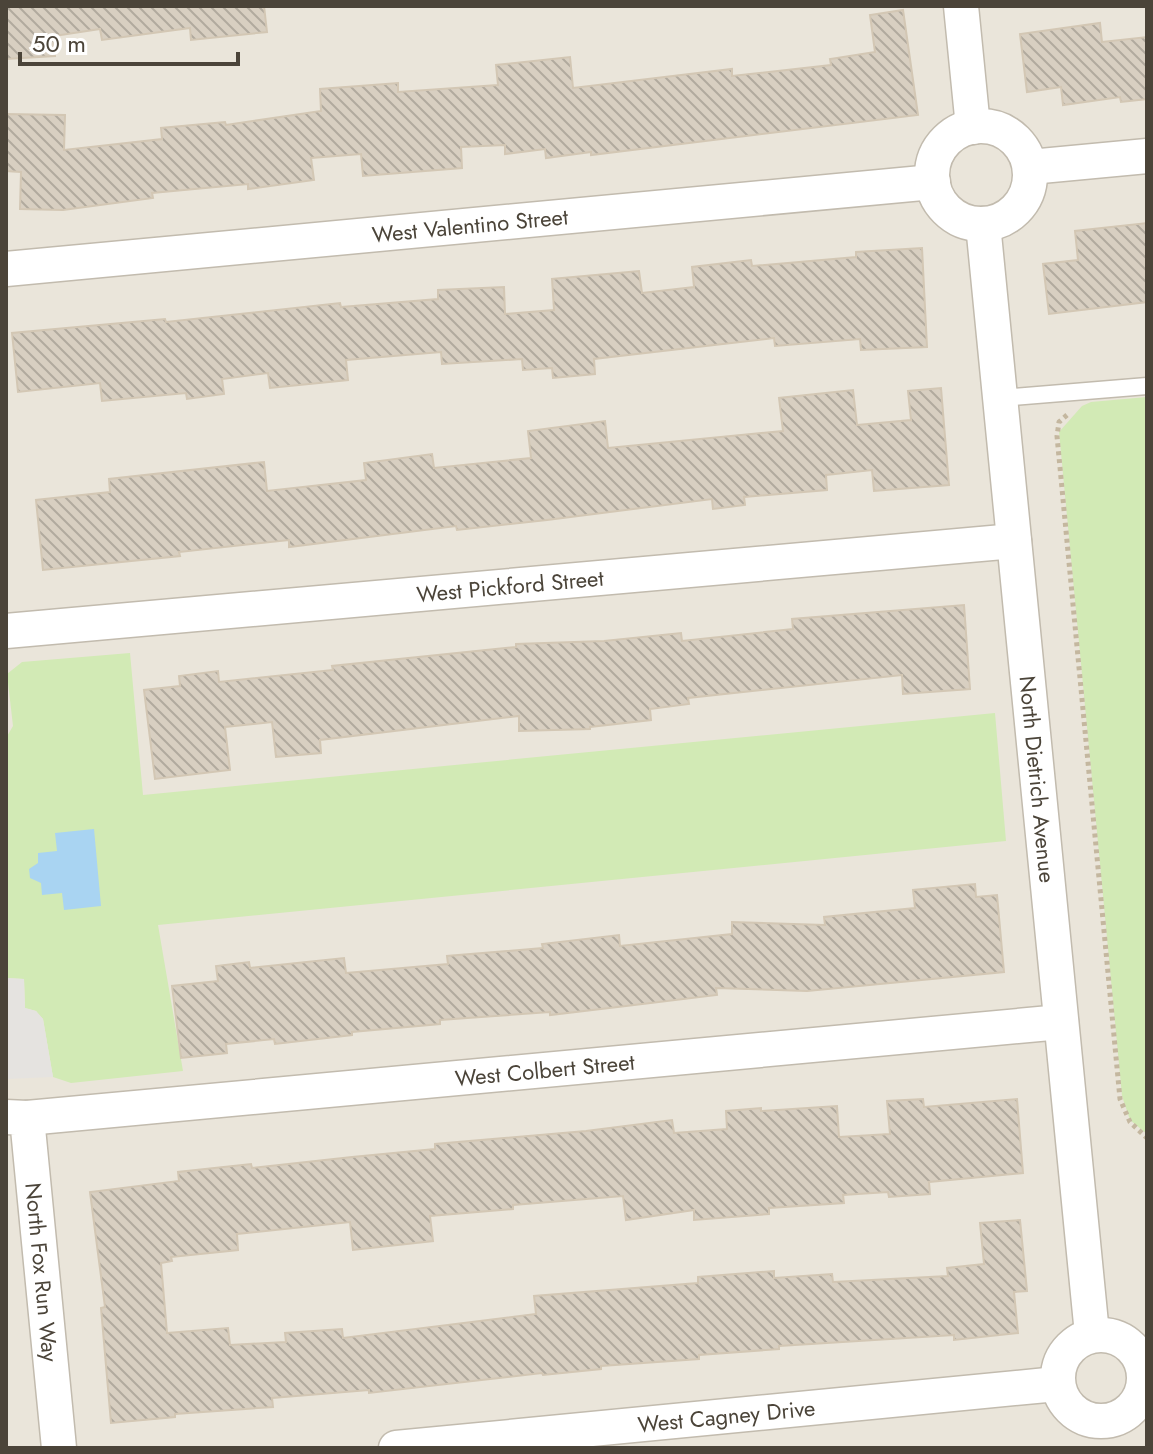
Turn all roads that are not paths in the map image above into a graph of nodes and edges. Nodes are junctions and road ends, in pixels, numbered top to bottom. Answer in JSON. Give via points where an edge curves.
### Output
{"nodes":[{"id":1,"x":961,"y":6,"type":"edge"},
{"id":2,"x":973,"y":127,"type":"junction"},
{"id":3,"x":1147,"y":156,"type":"edge"},
{"id":4,"x":1030,"y":167,"type":"junction"},
{"id":5,"x":933,"y":182,"type":"junction"},
{"id":6,"x":983,"y":224,"type":"junction"},
{"id":7,"x":6,"y":269,"type":"edge"},
{"id":8,"x":1147,"y":386,"type":"edge"},
{"id":9,"x":1000,"y":398,"type":"junction"},
{"id":10,"x":1014,"y":541,"type":"junction"},
{"id":11,"x":6,"y":631,"type":"edge"},
{"id":12,"x":1061,"y":1022,"type":"junction"},
{"id":13,"x":17,"y":1118,"type":"edge"},
{"id":14,"x":1092,"y":1334,"type":"junction"},
{"id":15,"x":1146,"y":1370,"type":"edge"},
{"id":16,"x":1057,"y":1384,"type":"junction"},
{"id":17,"x":1102,"y":1434,"type":"edge"},
{"id":18,"x":59,"y":1448,"type":"edge"},
{"id":19,"x":396,"y":1448,"type":"edge"}],
"edges":[{"from":1,"to":2,"type":"street"},
{"from":2,"to":4,"type":"street","via":[[993,126],[1011,135],[1024,149]]},
{"from":2,"to":5,"type":"street","via":[[956,132],[942,145],[933,163]]},
{"from":3,"to":4,"type":"street"},
{"from":4,"to":6,"type":"street","via":[[1021,204],[1007,217]]},
{"from":5,"to":6,"type":"street","via":[[939,200],[952,214]]},
{"from":5,"to":7,"type":"street","name":"West Valentino Street"},
{"from":6,"to":9,"type":"street","name":"North Dietrich Avenue"},
{"from":8,"to":9,"type":"lane"},
{"from":9,"to":10,"type":"street","name":"North Dietrich Avenue"},
{"from":10,"to":11,"type":"street","name":"West Pickford Street"},
{"from":10,"to":12,"type":"street","name":"North Dietrich Avenue"},
{"from":12,"to":13,"type":"street","name":"West Colbert Street"},
{"from":12,"to":14,"type":"street","name":"North Dietrich Avenue"},
{"from":13,"to":18,"type":"street","name":"North Fox Run Way"},
{"from":14,"to":15,"type":"street","via":[[1127,1342]]},
{"from":14,"to":16,"type":"street","via":[[1065,1352]]},
{"from":15,"to":17,"type":"street","via":[[1136,1403],[1108,1421]]},
{"from":16,"to":17,"type":"street","via":[[1063,1400]]},
{"from":16,"to":19,"type":"street","name":"West Cagney Drive"}]}
